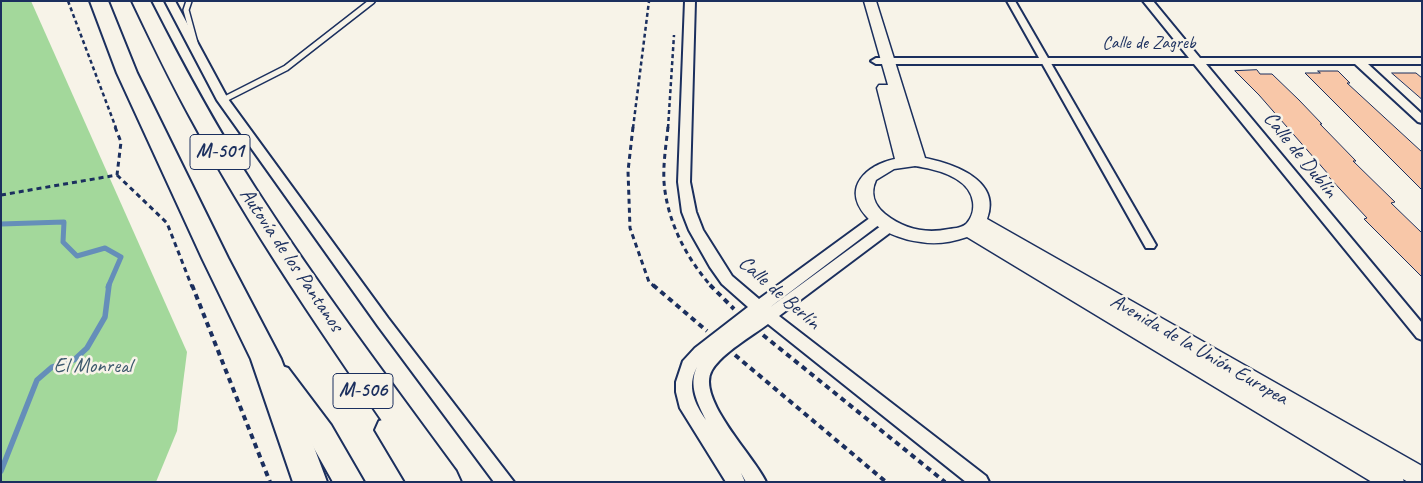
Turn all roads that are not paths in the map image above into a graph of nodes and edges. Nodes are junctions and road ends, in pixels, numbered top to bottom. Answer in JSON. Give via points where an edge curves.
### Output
{"nodes":[{"id":1,"x":99,"y":1,"type":"edge"},
{"id":2,"x":141,"y":1,"type":"edge"},
{"id":3,"x":170,"y":1,"type":"edge"},
{"id":4,"x":188,"y":1,"type":"edge"},
{"id":5,"x":372,"y":1,"type":"edge"},
{"id":6,"x":690,"y":1,"type":"edge"},
{"id":7,"x":859,"y":1,"type":"edge"},
{"id":8,"x":870,"y":1,"type":"edge"},
{"id":9,"x":1011,"y":1,"type":"edge"},
{"id":10,"x":1148,"y":1,"type":"edge"},
{"id":11,"x":199,"y":58,"type":"junction"},
{"id":12,"x":882,"y":61,"type":"junction"},
{"id":13,"x":1045,"y":61,"type":"junction"},
{"id":14,"x":1197,"y":61,"type":"junction"},
{"id":15,"x":1422,"y":61,"type":"edge"},
{"id":16,"x":1358,"y":62,"type":"junction"},
{"id":17,"x":223,"y":100,"type":"junction"},
{"id":18,"x":1422,"y":120,"type":"edge"},
{"id":19,"x":911,"y":162,"type":"junction"},
{"id":20,"x":884,"y":222,"type":"junction"},
{"id":21,"x":972,"y":225,"type":"junction"},
{"id":22,"x":1150,"y":245,"type":"dead end"},
{"id":23,"x":312,"y":296,"type":"junction"},
{"id":24,"x":764,"y":311,"type":"junction"},
{"id":25,"x":748,"y":322,"type":"junction"},
{"id":26,"x":1422,"y":334,"type":"edge"},
{"id":27,"x":266,"y":359,"type":"junction"},
{"id":28,"x":1422,"y":478,"type":"edge"},
{"id":29,"x":310,"y":482,"type":"edge"},
{"id":30,"x":349,"y":482,"type":"edge"},
{"id":31,"x":423,"y":482,"type":"edge"},
{"id":32,"x":444,"y":482,"type":"edge"},
{"id":33,"x":505,"y":482,"type":"edge"},
{"id":34,"x":736,"y":482,"type":"edge"},
{"id":35,"x":757,"y":482,"type":"edge"},
{"id":36,"x":980,"y":482,"type":"edge"},
{"id":37,"x":1393,"y":482,"type":"edge"}],
"edges":[{"from":1,"to":27,"type":"highway","number":"M-501","via":[[127,73]]},
{"from":2,"to":23,"type":"highway","name":"Autovía de los Pantanos","number":"M-501","via":[[190,102]]},
{"from":3,"to":11,"type":"street"},
{"from":4,"to":11,"type":"lane","via":[[186,10]]},
{"from":5,"to":17,"type":"lane","via":[[286,68]]},
{"from":6,"to":24,"type":"street","name":"Calle de Berlín","via":[[684,172],[689,212],[696,230],[727,280]]},
{"from":7,"to":12,"type":"street"},
{"from":8,"to":12,"type":"street"},
{"from":9,"to":13,"type":"street"},
{"from":10,"to":14,"type":"street","name":"Calle de Dublín"},
{"from":11,"to":17,"type":"street"},
{"from":12,"to":13,"type":"street","name":"Calle de Zagreb"},
{"from":12,"to":19,"type":"street"},
{"from":13,"to":14,"type":"street","name":"Calle de Zagreb"},
{"from":13,"to":22,"type":"street"},
{"from":14,"to":16,"type":"street","name":"Calle de Zagreb"},
{"from":14,"to":26,"type":"street","name":"Calle de Dublín"},
{"from":15,"to":16,"type":"street","name":"Calle de Zagreb"},
{"from":16,"to":18,"type":"street"},
{"from":17,"to":33,"type":"street","via":[[383,322]]},
{"from":19,"to":20,"type":"street","via":[[882,167],[870,176],[864,187],[865,199],[872,212]]},
{"from":19,"to":21,"type":"street","via":[[934,164],[967,179],[977,190],[982,203],[981,215]]},
{"from":20,"to":21,"type":"street","via":[[902,232],[922,237],[942,237]]},
{"from":20,"to":24,"type":"street"},
{"from":21,"to":28,"type":"street","name":"Avenida de la Unión Europea"},
{"from":21,"to":37,"type":"street","name":"Avenida de la Unión Europea"},
{"from":23,"to":31,"type":"main road","number":"M-506","via":[[363,390]]},
{"from":23,"to":32,"type":"highway","name":"Autovía de los Pantanos","number":"M-501"},
{"from":24,"to":25,"type":"street"},
{"from":24,"to":36,"type":"street","name":"Calle de Berlín"},
{"from":25,"to":34,"type":"street","via":[[695,356],[683,377],[682,390],[694,417]]},
{"from":25,"to":35,"type":"street","via":[[706,365],[700,384],[707,408]]},
{"from":27,"to":29,"type":"highway","number":"M-501"},
{"from":27,"to":30,"type":"main road","number":"M-506","via":[[320,434]]}]}
